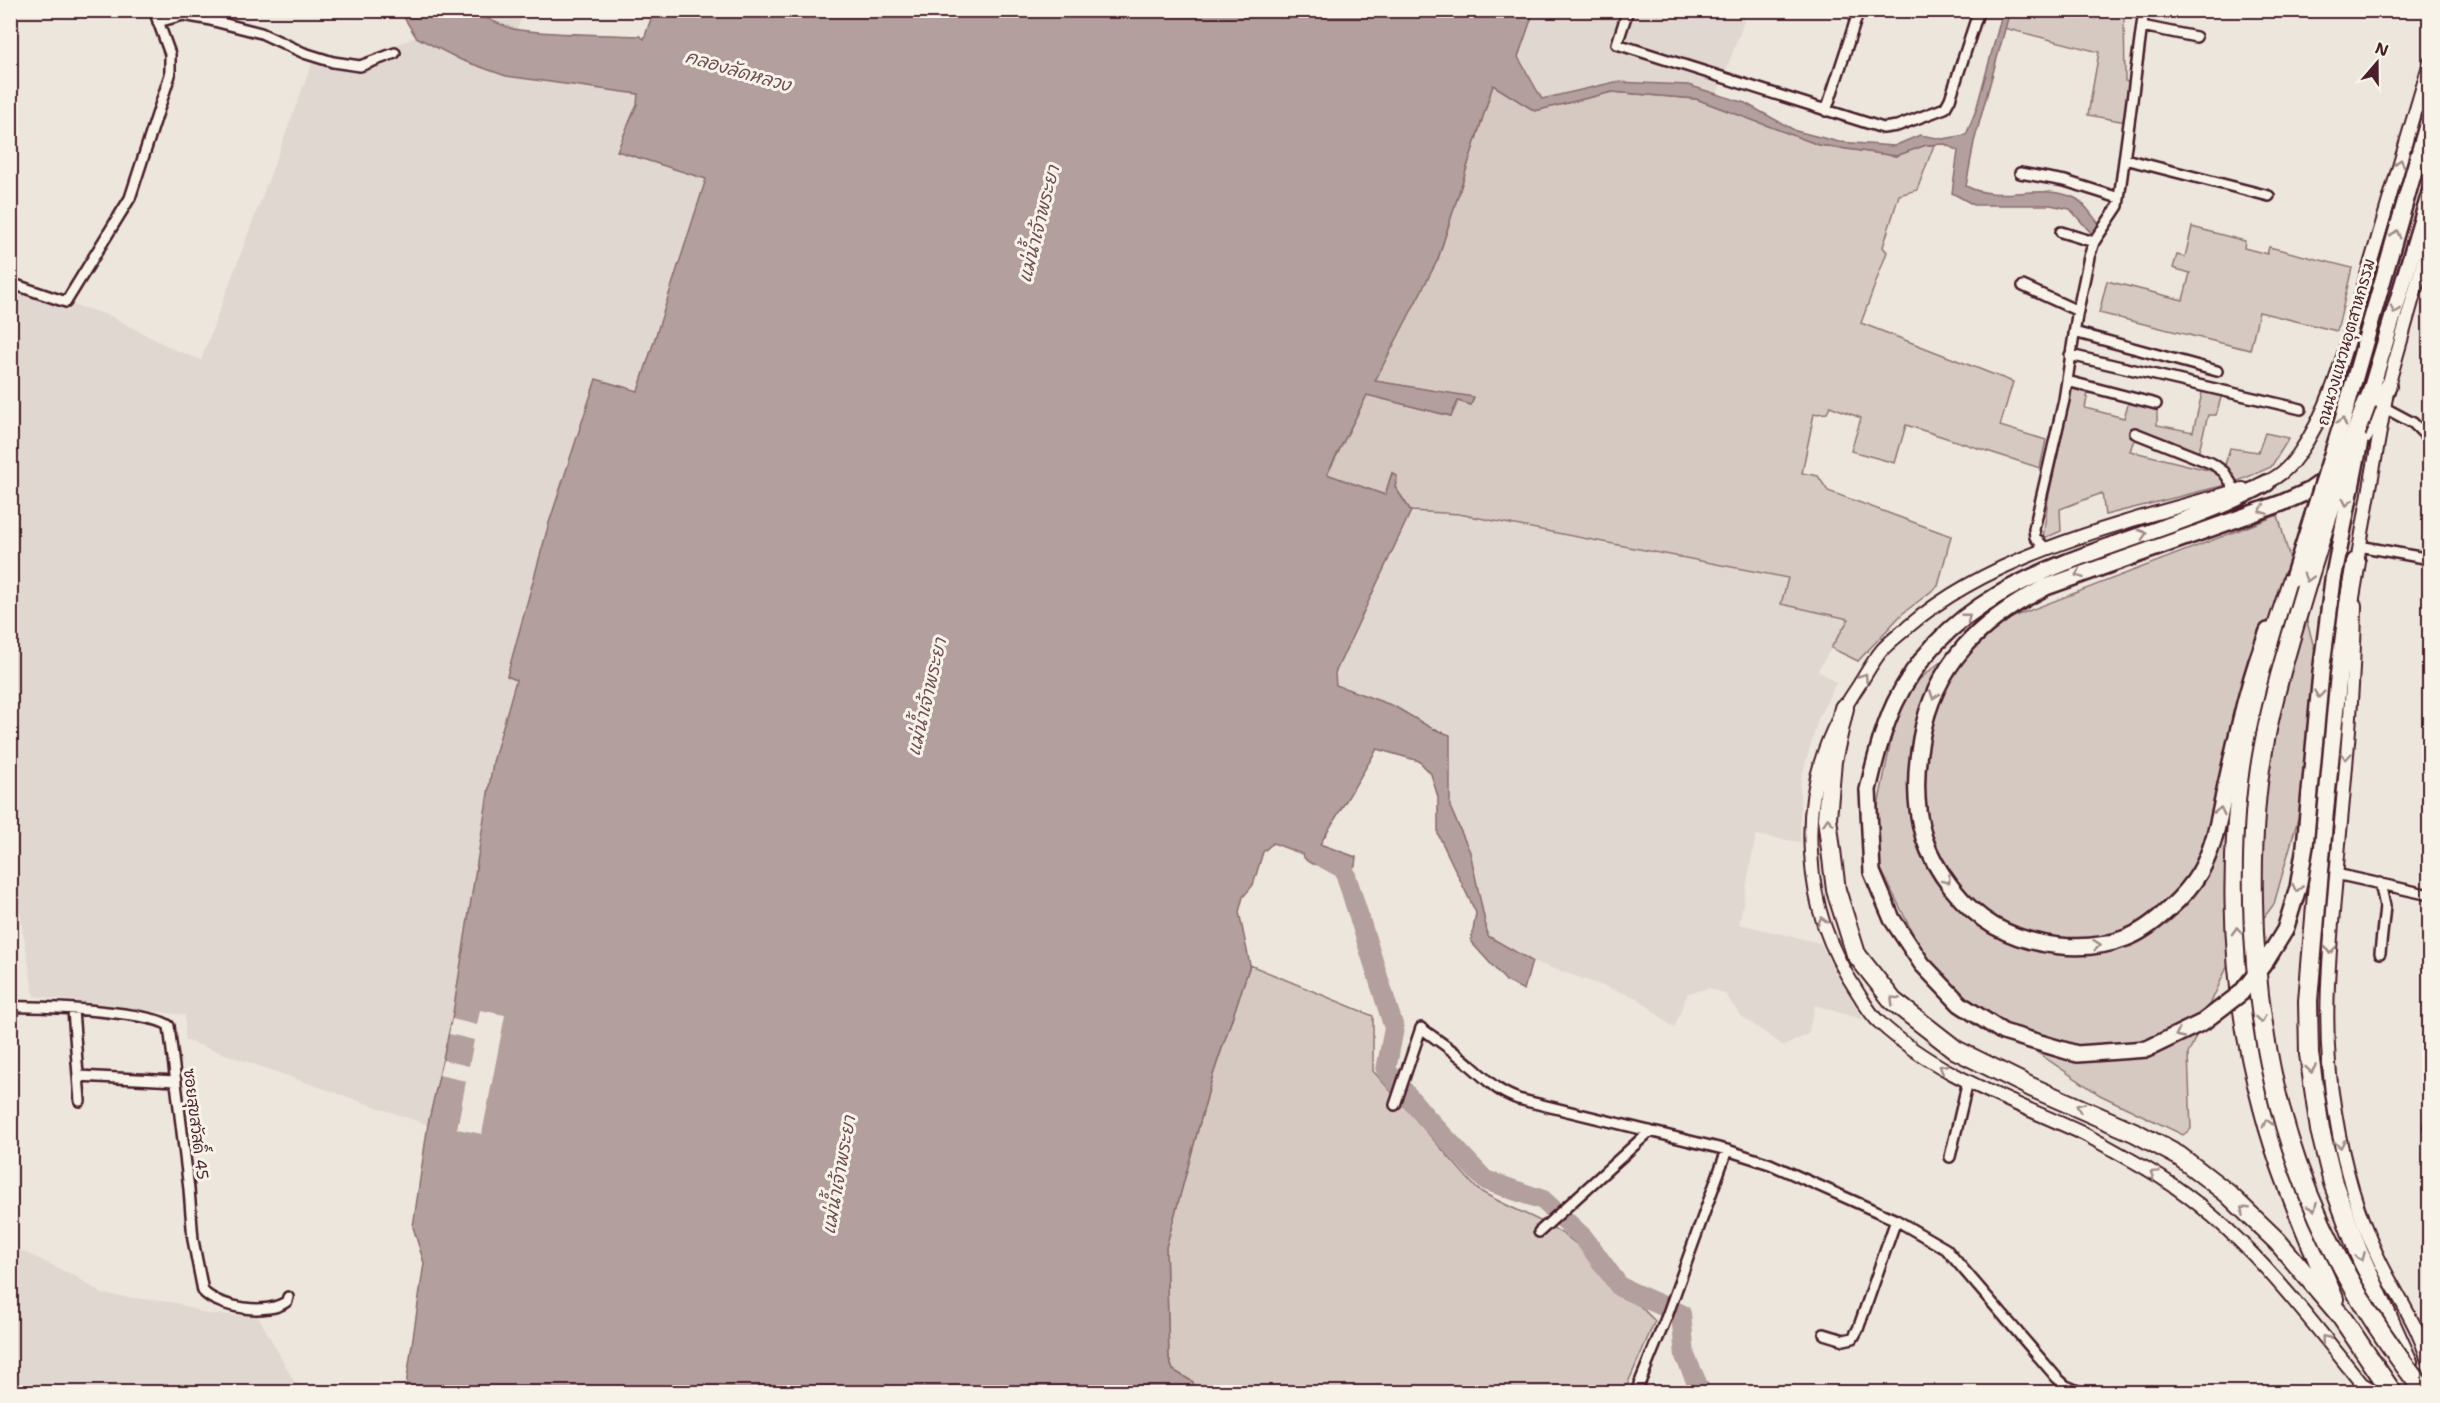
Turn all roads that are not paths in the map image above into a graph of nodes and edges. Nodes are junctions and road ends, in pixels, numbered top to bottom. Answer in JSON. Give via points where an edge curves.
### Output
{"nodes":[{"id":1,"x":154,"y":10,"type":"edge"},
{"id":2,"x":1628,"y":10,"type":"edge"},
{"id":3,"x":1859,"y":10,"type":"edge"},
{"id":4,"x":1979,"y":10,"type":"edge"},
{"id":5,"x":2144,"y":10,"type":"edge"},
{"id":6,"x":158,"y":22,"type":"junction"},
{"id":7,"x":2142,"y":26,"type":"junction"},
{"id":8,"x":2196,"y":37,"type":"dead end"},
{"id":9,"x":395,"y":53,"type":"dead end"},
{"id":10,"x":2430,"y":62,"type":"edge"},
{"id":11,"x":1826,"y":111,"type":"junction"},
{"id":12,"x":2430,"y":115,"type":"edge"},
{"id":13,"x":2125,"y":159,"type":"junction"},
{"id":14,"x":2020,"y":173,"type":"dead end"},
{"id":15,"x":2430,"y":193,"type":"edge"},
{"id":16,"x":2269,"y":196,"type":"dead end"},
{"id":17,"x":2119,"y":198,"type":"junction"},
{"id":18,"x":2061,"y":232,"type":"dead end"},
{"id":19,"x":2430,"y":238,"type":"edge"},
{"id":20,"x":2094,"y":242,"type":"junction"},
{"id":21,"x":10,"y":283,"type":"edge"},
{"id":22,"x":2023,"y":286,"type":"dead end"},
{"id":23,"x":2078,"y":311,"type":"junction"},
{"id":24,"x":2074,"y":332,"type":"junction"},
{"id":25,"x":2070,"y":355,"type":"junction"},
{"id":26,"x":2217,"y":371,"type":"dead end"},
{"id":27,"x":2067,"y":381,"type":"junction"},
{"id":28,"x":2388,"y":386,"type":"junction"},
{"id":29,"x":2156,"y":404,"type":"dead end"},
{"id":30,"x":2376,"y":406,"type":"junction"},
{"id":31,"x":2301,"y":409,"type":"dead end"},
{"id":32,"x":2135,"y":433,"type":"dead end"},
{"id":33,"x":2430,"y":440,"type":"edge"},
{"id":34,"x":2266,"y":483,"type":"junction"},
{"id":35,"x":2236,"y":491,"type":"junction"},
{"id":36,"x":2046,"y":549,"type":"junction"},
{"id":37,"x":2358,"y":554,"type":"junction"},
{"id":38,"x":2430,"y":559,"type":"edge"},
{"id":39,"x":2293,"y":578,"type":"junction"},
{"id":40,"x":1844,"y":708,"type":"junction"},
{"id":41,"x":2336,"y":874,"type":"junction"},
{"id":42,"x":2380,"y":883,"type":"junction"},
{"id":43,"x":2430,"y":895,"type":"edge"},
{"id":44,"x":2380,"y":952,"type":"dead end"},
{"id":45,"x":10,"y":1007,"type":"edge"},
{"id":46,"x":73,"y":1010,"type":"junction"},
{"id":47,"x":78,"y":1076,"type":"junction"},
{"id":48,"x":176,"y":1081,"type":"junction"},
{"id":49,"x":1968,"y":1082,"type":"junction"},
{"id":50,"x":80,"y":1101,"type":"dead end"},
{"id":51,"x":1395,"y":1105,"type":"dead end"},
{"id":52,"x":1650,"y":1131,"type":"junction"},
{"id":53,"x":1727,"y":1150,"type":"junction"},
{"id":54,"x":1950,"y":1157,"type":"dead end"},
{"id":55,"x":1896,"y":1220,"type":"junction"},
{"id":56,"x":1541,"y":1229,"type":"dead end"},
{"id":57,"x":288,"y":1297,"type":"dead end"},
{"id":58,"x":2340,"y":1315,"type":"junction"},
{"id":59,"x":2413,"y":1322,"type":"junction"},
{"id":60,"x":1824,"y":1334,"type":"dead end"},
{"id":61,"x":2430,"y":1347,"type":"edge"},
{"id":62,"x":2424,"y":1382,"type":"edge"},
{"id":63,"x":2365,"y":1388,"type":"edge"},
{"id":64,"x":2065,"y":1389,"type":"edge"},
{"id":65,"x":1636,"y":1392,"type":"edge"},
{"id":66,"x":2080,"y":1392,"type":"edge"},
{"id":67,"x":2376,"y":1392,"type":"edge"},
{"id":68,"x":2392,"y":1392,"type":"edge"}],
"edges":[{"from":1,"to":6,"type":"street"},
{"from":2,"to":11,"type":"street","via":[[1617,44]]},
{"from":3,"to":11,"type":"street"},
{"from":4,"to":11,"type":"street","via":[[1945,108],[1883,128]]},
{"from":5,"to":7,"type":"street"},
{"from":6,"to":9,"type":"street","via":[[183,15],[206,19],[261,33],[333,62],[360,66]]},
{"from":6,"to":21,"type":"street","via":[[170,54],[170,75],[130,198],[66,302]]},
{"from":7,"to":8,"type":"street"},
{"from":7,"to":13,"type":"street"},
{"from":34,"to":10,"type":"street","one_way":true,"via":[[2298,456],[2336,376]]},
{"from":39,"to":12,"type":"main road","name":"ถนนวงแหวนอุตสาหกรรม","one_way":true,"bridge":true,"via":[[2342,423]]},
{"from":13,"to":16,"type":"street"},
{"from":13,"to":17,"type":"street"},
{"from":14,"to":17,"type":"street","via":[[2065,181]]},
{"from":15,"to":30,"type":"main road","one_way":true},
{"from":17,"to":20,"type":"street","via":[[2112,218]]},
{"from":18,"to":20,"type":"street"},
{"from":19,"to":28,"type":"street"},
{"from":20,"to":23,"type":"street"},
{"from":22,"to":23,"type":"street"},
{"from":23,"to":24,"type":"street"},
{"from":24,"to":25,"type":"street"},
{"from":24,"to":26,"type":"street"},
{"from":25,"to":27,"type":"street"},
{"from":25,"to":31,"type":"street"},
{"from":27,"to":29,"type":"street"},
{"from":27,"to":36,"type":"street","via":[[2034,529],[2035,537]]},
{"from":28,"to":30,"type":"street"},
{"from":28,"to":39,"type":"main road","name":"ถนนวงแหวนอุตสาหกรรม","one_way":true,"via":[[2355,450],[2309,491],[2046,587],[1997,616],[1954,658],[1937,686],[1924,722],[1916,764],[1916,805],[1924,839],[1942,875],[1968,905],[1993,925],[2039,942],[2084,946],[2129,938],[2166,912],[2201,871],[2217,824],[2258,654]]},
{"from":30,"to":33,"type":"street","via":[[2413,423]]},
{"from":30,"to":34,"type":"main road","one_way":true,"bridge":true,"via":[[2334,580],[2298,888],[2284,930],[2266,961],[2241,993],[2203,1022],[2147,1049],[2077,1054],[2003,1032],[1960,1004],[1922,964],[1892,919],[1872,872],[1868,790],[1880,740],[1895,702],[1934,645],[1988,601],[2028,578],[2113,544],[2183,522]]},
{"from":30,"to":37,"type":"street"},
{"from":30,"to":62,"type":"highway","one_way":true,"bridge":true,"via":[[2318,545],[2274,696],[2256,804],[2254,950],[2267,1058],[2305,1187],[2358,1297],[2384,1339]]},
{"from":32,"to":35,"type":"street","via":[[2213,464],[2224,472]]},
{"from":34,"to":35,"type":"street"},
{"from":35,"to":36,"type":"street"},
{"from":40,"to":36,"type":"street","one_way":true,"via":[[1883,649],[1930,607],[2003,566]]},
{"from":37,"to":38,"type":"street"},
{"from":37,"to":41,"type":"street","one_way":true,"via":[[2354,666]]},
{"from":37,"to":62,"type":"highway","one_way":true,"bridge":true,"via":[[2339,662],[2324,811],[2308,1001],[2309,1054],[2333,1183],[2358,1251]]},
{"from":58,"to":39,"type":"highway","one_way":true,"bridge":true,"via":[[2294,1204],[2262,1107],[2244,1014],[2238,941],[2236,849],[2240,792],[2257,695]]},
{"from":49,"to":40,"type":"street","one_way":true,"via":[[1911,1049],[1875,1019],[1826,934],[1813,888],[1809,830],[1816,779],[1828,737]]},
{"from":58,"to":40,"type":"highway","one_way":true,"via":[[2277,1242],[2227,1193],[2179,1156],[1956,1050],[1893,1001],[1856,954],[1836,890],[1827,818],[1832,761]]},
{"from":41,"to":42,"type":"street"},
{"from":41,"to":59,"type":"street","one_way":true,"via":[[2326,1042],[2334,1108],[2344,1164],[2359,1215]]},
{"from":42,"to":43,"type":"street"},
{"from":42,"to":44,"type":"street","via":[[2385,906]]},
{"from":45,"to":46,"type":"street","name":"ซอยสุขสวัสดิ์ 45"},
{"from":46,"to":47,"type":"street"},
{"from":46,"to":48,"type":"street","name":"ซอยสุขสวัสดิ์ 45","via":[[165,1022],[171,1032]]},
{"from":47,"to":48,"type":"street"},
{"from":47,"to":50,"type":"street"},
{"from":48,"to":57,"type":"street","name":"ซอยสุขสวัสดิ์ 45","via":[[193,1240],[203,1291],[218,1302],[274,1309],[287,1302]]},
{"from":49,"to":54,"type":"street"},
{"from":63,"to":49,"type":"street","one_way":true,"via":[[2290,1295],[2247,1248],[2202,1208],[2151,1171],[2085,1135]]},
{"from":51,"to":52,"type":"street","via":[[1421,1028],[1501,1092]]},
{"from":52,"to":53,"type":"street"},
{"from":52,"to":56,"type":"street"},
{"from":53,"to":55,"type":"street","via":[[1770,1164]]},
{"from":53,"to":65,"type":"street"},
{"from":55,"to":60,"type":"street","via":[[1853,1338],[1845,1340]]},
{"from":55,"to":64,"type":"street","via":[[1947,1249]]},
{"from":58,"to":68,"type":"highway"},
{"from":59,"to":61,"type":"street"},
{"from":59,"to":62,"type":"street"},
{"from":63,"to":67,"type":"street"},
{"from":64,"to":66,"type":"street"}]}
